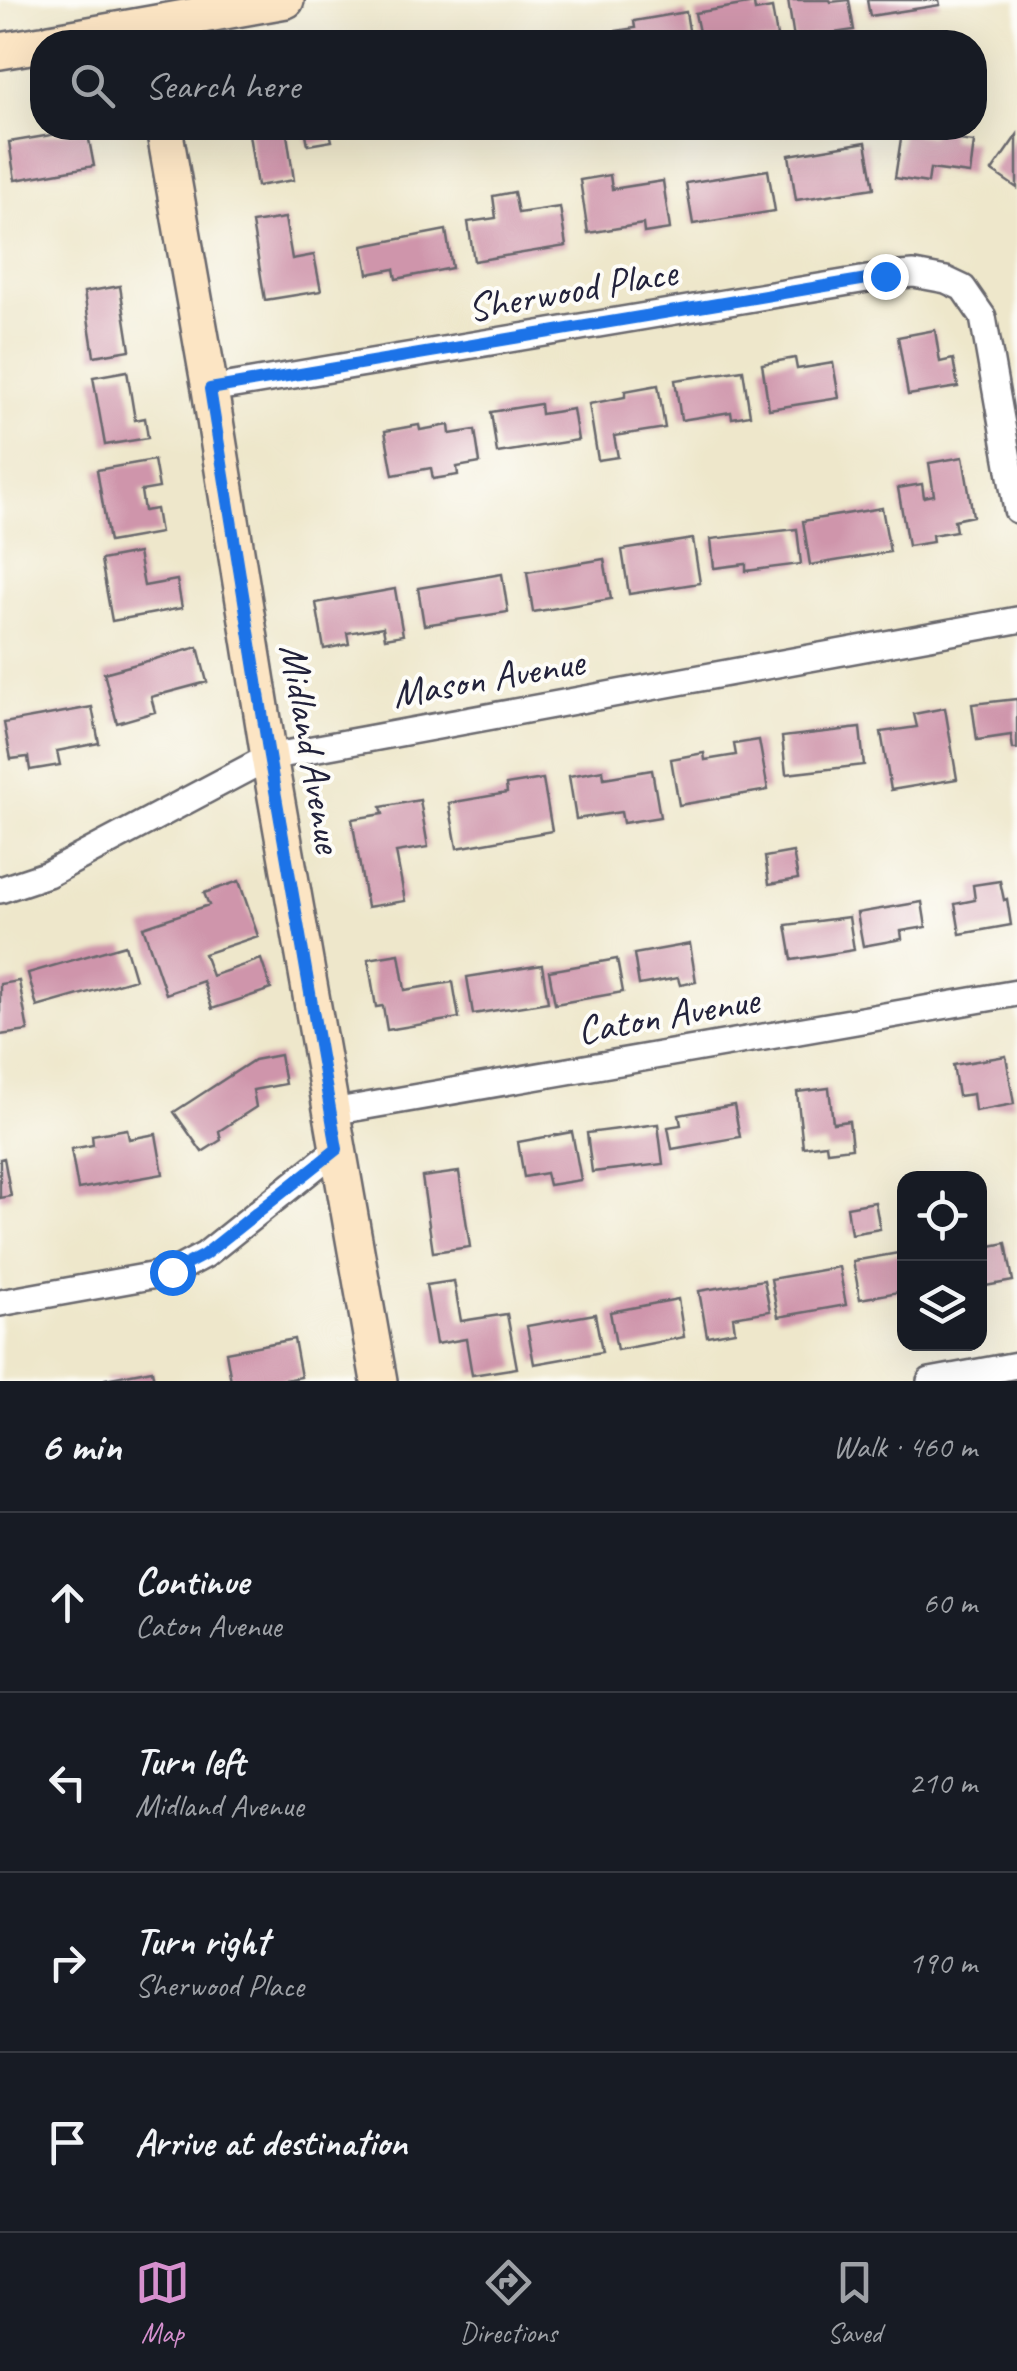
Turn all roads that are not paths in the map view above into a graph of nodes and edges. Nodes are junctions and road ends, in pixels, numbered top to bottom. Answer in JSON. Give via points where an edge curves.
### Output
{"nodes":[{"id":1,"x":286,"y":0,"type":"edge"},
{"id":2,"x":146,"y":23,"type":"edge"},
{"id":3,"x":111,"y":30,"type":"edge"},
{"id":4,"x":30,"y":46,"type":"edge"},
{"id":5,"x":0,"y":51,"type":"edge"},
{"id":6,"x":166,"y":140,"type":"edge"},
{"id":7,"x":210,"y":389,"type":"junction"},
{"id":8,"x":1017,"y":510,"type":"edge"},
{"id":9,"x":1017,"y":620,"type":"edge"},
{"id":10,"x":269,"y":756,"type":"junction"},
{"id":11,"x":0,"y":890,"type":"edge"},
{"id":12,"x":1017,"y":992,"type":"edge"},
{"id":13,"x":332,"y":1112,"type":"junction"},
{"id":14,"x":337,"y":1149,"type":"junction"},
{"id":15,"x":0,"y":1303,"type":"edge"},
{"id":16,"x":1017,"y":1365,"type":"edge"},
{"id":17,"x":379,"y":1381,"type":"edge"},
{"id":18,"x":930,"y":1381,"type":"edge"}],
"edges":[{"from":1,"to":2,"type":"main road"},
{"from":2,"to":3,"type":"main road"},
{"from":4,"to":5,"type":"main road"},
{"from":6,"to":7,"type":"main road","name":"Midland Avenue"},
{"from":7,"to":8,"type":"street","name":"Sherwood Place","via":[[914,274],[963,288],[983,317]]},
{"from":7,"to":10,"type":"main road","name":"Midland Avenue"},
{"from":9,"to":10,"type":"street","name":"Mason Avenue"},
{"from":10,"to":11,"type":"street","name":"Mason Avenue","via":[[48,874]]},
{"from":10,"to":13,"type":"main road","name":"Midland Avenue"},
{"from":12,"to":13,"type":"street","name":"Caton Avenue"},
{"from":13,"to":14,"type":"main road","name":"Midland Avenue"},
{"from":14,"to":15,"type":"street","via":[[204,1255],[172,1272]]},
{"from":14,"to":17,"type":"main road","name":"Midland Avenue"},
{"from":16,"to":18,"type":"street"}]}
